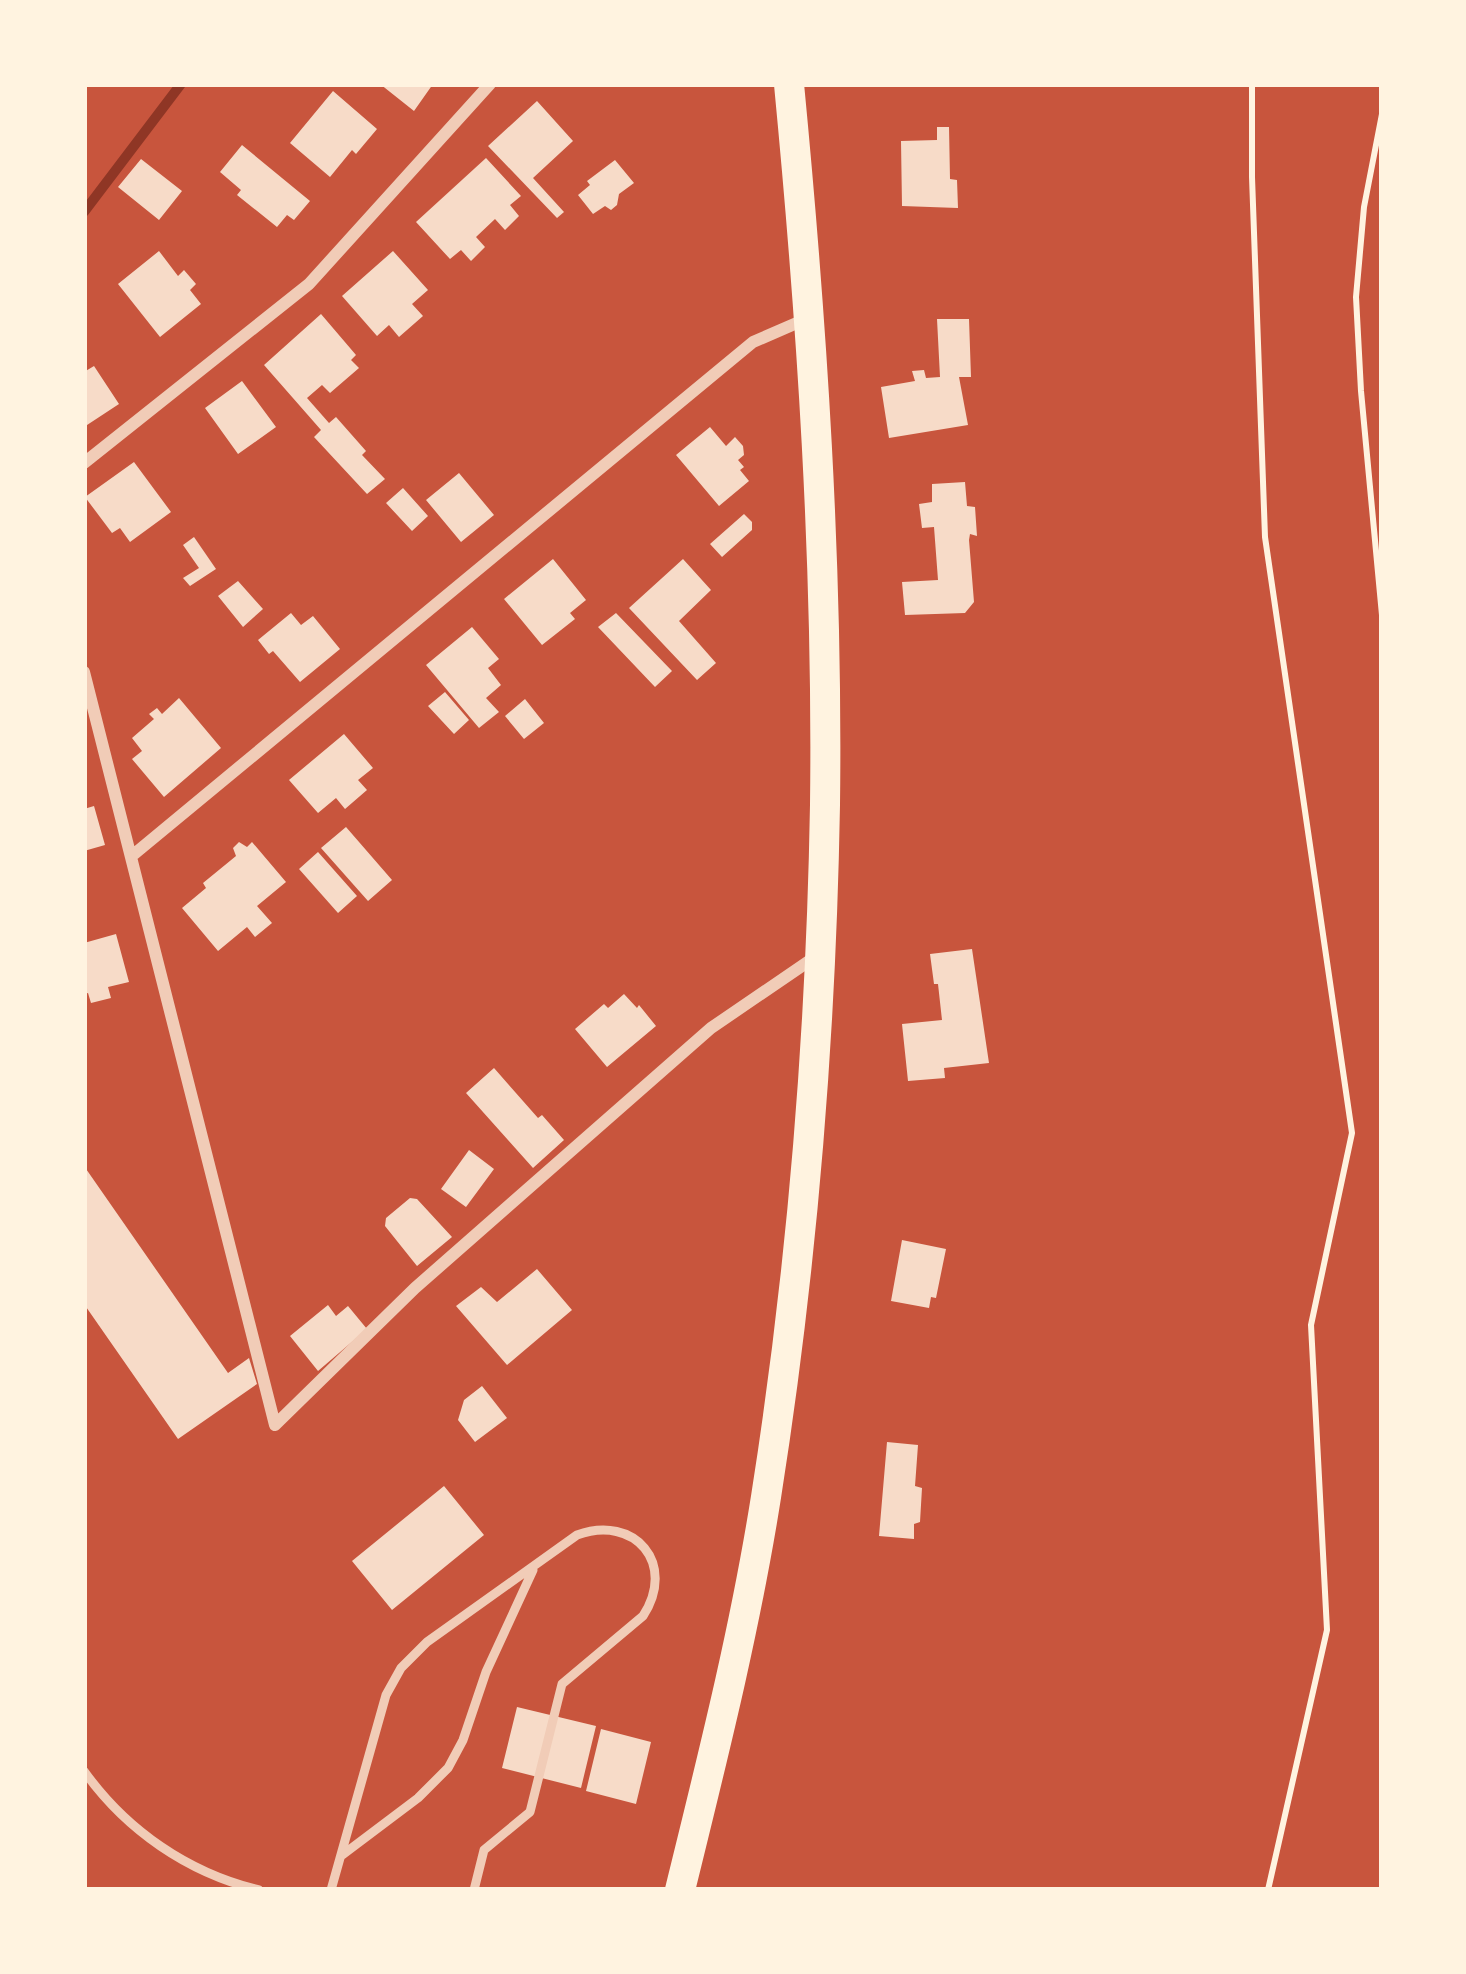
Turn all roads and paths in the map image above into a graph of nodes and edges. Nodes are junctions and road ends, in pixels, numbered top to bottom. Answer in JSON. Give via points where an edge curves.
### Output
{"nodes":[{"id":1,"x":490,"y":84,"type":"edge"},
{"id":2,"x":789,"y":84,"type":"edge"},
{"id":3,"x":1252,"y":84,"type":"edge"},
{"id":4,"x":1382,"y":114,"type":"edge"},
{"id":5,"x":809,"y":318,"type":"junction"},
{"id":6,"x":84,"y":463,"type":"edge"},
{"id":7,"x":1382,"y":615,"type":"edge"},
{"id":8,"x":84,"y":672,"type":"edge"},
{"id":9,"x":133,"y":855,"type":"junction"},
{"id":10,"x":820,"y":954,"type":"junction"},
{"id":11,"x":536,"y":1565,"type":"junction"},
{"id":12,"x":84,"y":1771,"type":"edge"},
{"id":13,"x":341,"y":1856,"type":"junction"},
{"id":14,"x":259,"y":1890,"type":"edge"},
{"id":15,"x":331,"y":1890,"type":"edge"},
{"id":16,"x":474,"y":1890,"type":"edge"},
{"id":17,"x":680,"y":1890,"type":"edge"},
{"id":18,"x":1268,"y":1890,"type":"edge"}],
"edges":[{"from":1,"to":6,"type":"street","via":[[309,284]]},
{"from":2,"to":5,"type":"main road"},
{"from":3,"to":18,"type":"path","via":[[1265,537],[1352,1133],[1311,1325],[1327,1630]]},
{"from":4,"to":7,"type":"path","via":[[1356,297]]},
{"from":5,"to":9,"type":"street","via":[[752,342]]},
{"from":5,"to":10,"type":"main road","via":[[824,617]]},
{"from":8,"to":9,"type":"street"},
{"from":9,"to":10,"type":"street","via":[[275,1425],[415,1288],[711,1028]]},
{"from":10,"to":17,"type":"main road","via":[[800,1225],[768,1483]]},
{"from":11,"to":13,"type":"lane","via":[[448,1768]]},
{"from":11,"to":13,"type":"lane","via":[[401,1668],[386,1695]]},
{"from":11,"to":16,"type":"lane","via":[[577,1535],[610,1529],[641,1544],[657,1588],[644,1616],[562,1684],[530,1812],[484,1850]]},
{"from":12,"to":14,"type":"lane","via":[[145,1836],[183,1861]]},
{"from":13,"to":15,"type":"lane"}]}
